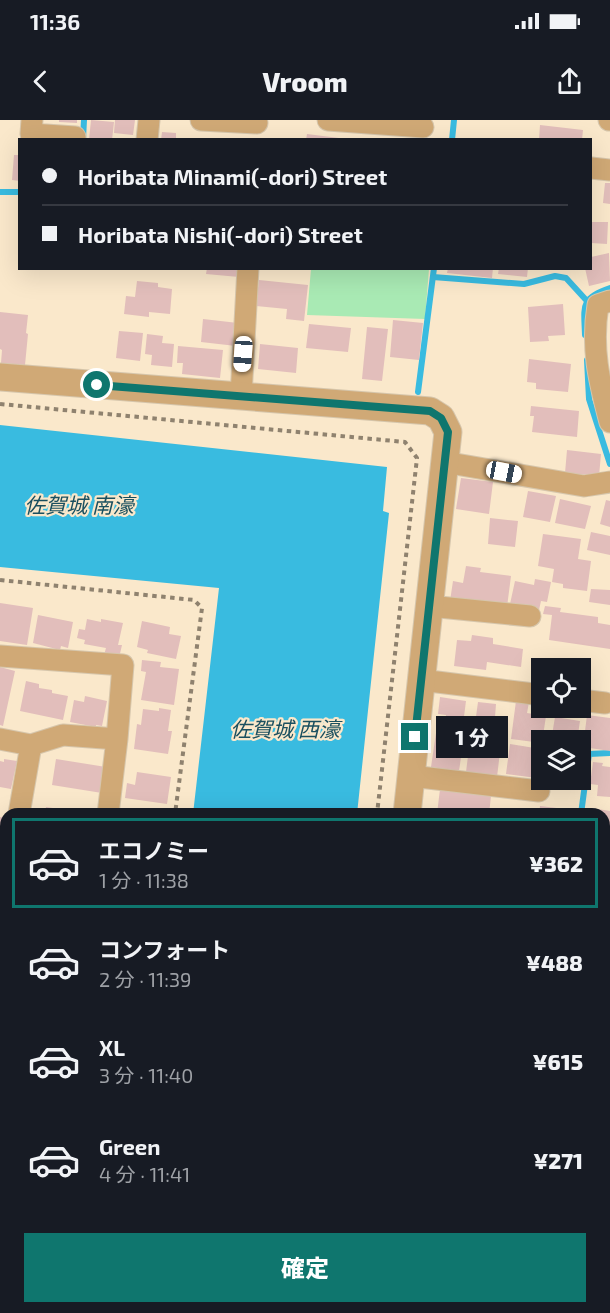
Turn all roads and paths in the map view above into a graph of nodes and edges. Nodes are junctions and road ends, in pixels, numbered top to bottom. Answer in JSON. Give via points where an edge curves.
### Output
{"nodes":[{"id":1,"x":32,"y":120,"type":"edge"},
{"id":2,"x":148,"y":120,"type":"edge"},
{"id":3,"x":201,"y":120,"type":"edge"},
{"id":4,"x":328,"y":120,"type":"edge"},
{"id":5,"x":423,"y":127,"type":"dead end"},
{"id":6,"x":257,"y":128,"type":"edge"},
{"id":7,"x":75,"y":137,"type":"dead end"},
{"id":8,"x":147,"y":138,"type":"edge"},
{"id":9,"x":592,"y":168,"type":"edge"},
{"id":10,"x":610,"y":170,"type":"edge"},
{"id":11,"x":248,"y":270,"type":"edge"},
{"id":12,"x":610,"y":301,"type":"edge"},
{"id":13,"x":0,"y":377,"type":"edge"},
{"id":14,"x":241,"y":396,"type":"junction"},
{"id":15,"x":0,"y":404,"type":"edge"},
{"id":16,"x":610,"y":422,"type":"edge"},
{"id":17,"x":444,"y":462,"type":"junction"},
{"id":18,"x":610,"y":482,"type":"edge"},
{"id":19,"x":0,"y":580,"type":"edge"},
{"id":20,"x":429,"y":606,"type":"junction"},
{"id":21,"x":530,"y":616,"type":"dead end"},
{"id":22,"x":0,"y":656,"type":"edge"},
{"id":23,"x":421,"y":680,"type":"junction"},
{"id":24,"x":531,"y":694,"type":"edge"},
{"id":25,"x":591,"y":701,"type":"edge"},
{"id":26,"x":605,"y":703,"type":"dead end"},
{"id":27,"x":0,"y":739,"type":"edge"},
{"id":28,"x":117,"y":739,"type":"junction"},
{"id":29,"x":31,"y":745,"type":"junction"},
{"id":30,"x":411,"y":776,"type":"junction"},
{"id":31,"x":539,"y":791,"type":"dead end"},
{"id":32,"x":20,"y":808,"type":"edge"},
{"id":33,"x":109,"y":808,"type":"edge"},
{"id":34,"x":176,"y":808,"type":"edge"},
{"id":35,"x":378,"y":808,"type":"edge"},
{"id":36,"x":408,"y":808,"type":"edge"}],
"edges":[{"from":1,"to":7,"type":"street","via":[[31,134]]},
{"from":2,"to":8,"type":"street"},
{"from":3,"to":6,"type":"street"},
{"from":4,"to":5,"type":"street"},
{"from":9,"to":10,"type":"street"},
{"from":11,"to":14,"type":"street"},
{"from":12,"to":16,"type":"street","via":[[598,305],[595,325],[598,376]]},
{"from":13,"to":14,"type":"street"},
{"from":14,"to":17,"type":"street","via":[[430,411],[441,418],[448,432]]},
{"from":15,"to":35,"type":"path","via":[[405,442],[417,458]]},
{"from":17,"to":18,"type":"street","via":[[584,486]]},
{"from":17,"to":20,"type":"street"},
{"from":19,"to":34,"type":"path","via":[[194,600],[202,608]]},
{"from":20,"to":21,"type":"street"},
{"from":20,"to":23,"type":"street"},
{"from":22,"to":28,"type":"street","via":[[123,665]]},
{"from":23,"to":24,"type":"street"},
{"from":23,"to":30,"type":"street"},
{"from":25,"to":26,"type":"street"},
{"from":27,"to":29,"type":"street"},
{"from":28,"to":29,"type":"street","via":[[63,735]]},
{"from":28,"to":33,"type":"street"},
{"from":29,"to":32,"type":"street"},
{"from":30,"to":31,"type":"street"},
{"from":30,"to":36,"type":"street"}]}
